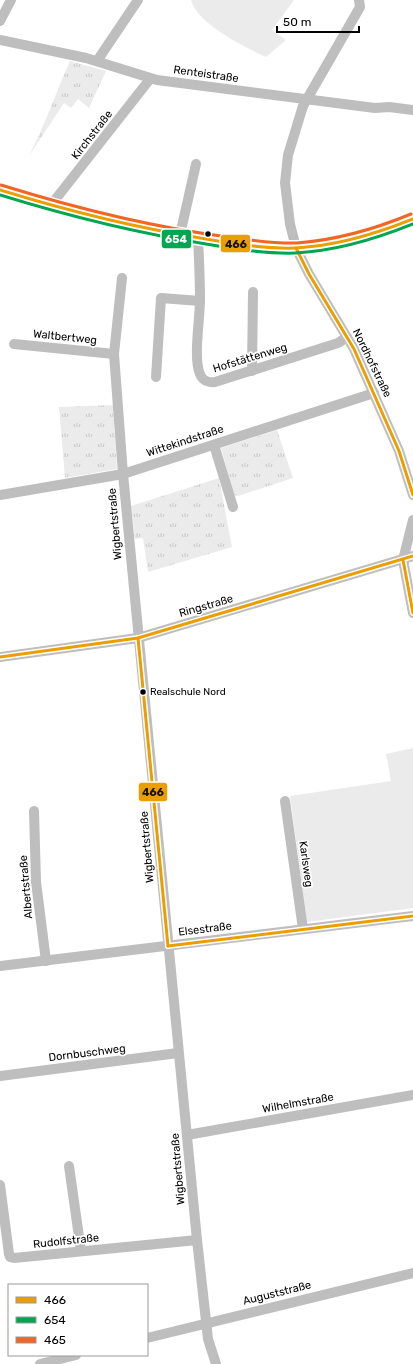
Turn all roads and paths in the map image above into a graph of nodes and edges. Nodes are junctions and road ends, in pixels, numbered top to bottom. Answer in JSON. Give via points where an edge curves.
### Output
{"nodes":[{"id":1,"x":11,"y":0,"type":"edge"},
{"id":2,"x":138,"y":0,"type":"edge"},
{"id":3,"x":359,"y":0,"type":"edge"},
{"id":4,"x":0,"y":21,"type":"edge"},
{"id":5,"x":1,"y":43,"type":"edge"},
{"id":6,"x":97,"y":61,"type":"junction"},
{"id":7,"x":150,"y":79,"type":"junction"},
{"id":8,"x":306,"y":99,"type":"junction"},
{"id":9,"x":413,"y":110,"type":"edge"},
{"id":10,"x":196,"y":164,"type":"dead end"},
{"id":11,"x":0,"y":190,"type":"edge"},
{"id":12,"x":51,"y":205,"type":"junction"},
{"id":13,"x":413,"y":219,"type":"edge"},
{"id":14,"x":180,"y":235,"type":"junction"},
{"id":15,"x":198,"y":238,"type":"junction"},
{"id":16,"x":296,"y":248,"type":"junction"},
{"id":17,"x":122,"y":278,"type":"dead end"},
{"id":18,"x":253,"y":292,"type":"dead end"},
{"id":19,"x":200,"y":301,"type":"junction"},
{"id":20,"x":347,"y":337,"type":"junction"},
{"id":21,"x":14,"y":344,"type":"dead end"},
{"id":22,"x":114,"y":354,"type":"junction"},
{"id":23,"x":252,"y":370,"type":"junction"},
{"id":24,"x":156,"y":377,"type":"dead end"},
{"id":25,"x":374,"y":393,"type":"junction"},
{"id":26,"x":214,"y":445,"type":"junction"},
{"id":27,"x":123,"y":474,"type":"junction"},
{"id":28,"x":0,"y":495,"type":"edge"},
{"id":29,"x":413,"y":495,"type":"edge"},
{"id":30,"x":233,"y":507,"type":"dead end"},
{"id":31,"x":413,"y":520,"type":"edge"},
{"id":32,"x":413,"y":556,"type":"edge"},
{"id":33,"x":403,"y":560,"type":"junction"},
{"id":34,"x":413,"y":613,"type":"edge"},
{"id":35,"x":138,"y":638,"type":"junction"},
{"id":36,"x":0,"y":657,"type":"edge"},
{"id":37,"x":285,"y":802,"type":"dead end"},
{"id":38,"x":34,"y":811,"type":"dead end"},
{"id":39,"x":413,"y":916,"type":"edge"},
{"id":40,"x":303,"y":929,"type":"junction"},
{"id":41,"x":168,"y":946,"type":"junction"},
{"id":42,"x":46,"y":961,"type":"junction"},
{"id":43,"x":0,"y":966,"type":"edge"},
{"id":44,"x":178,"y":1054,"type":"junction"},
{"id":45,"x":0,"y":1076,"type":"edge"},
{"id":46,"x":413,"y":1095,"type":"edge"},
{"id":47,"x":187,"y":1135,"type":"junction"},
{"id":48,"x":69,"y":1166,"type":"dead end"},
{"id":49,"x":0,"y":1185,"type":"edge"},
{"id":50,"x":197,"y":1240,"type":"junction"},
{"id":51,"x":81,"y":1251,"type":"junction"},
{"id":52,"x":413,"y":1273,"type":"edge"},
{"id":53,"x":206,"y":1323,"type":"junction"},
{"id":54,"x":148,"y":1338,"type":"edge"},
{"id":55,"x":72,"y":1356,"type":"edge"},
{"id":56,"x":40,"y":1364,"type":"edge"},
{"id":57,"x":216,"y":1364,"type":"edge"}],
"edges":[{"from":1,"to":4,"type":"street"},
{"from":2,"to":6,"type":"street"},
{"from":3,"to":8,"type":"street","name":"Nordhofstraße","via":[[360,7]]},
{"from":5,"to":6,"type":"street","name":"Renteistraße"},
{"from":6,"to":7,"type":"street","name":"Renteistraße"},
{"from":7,"to":8,"type":"street","name":"Renteistraße"},
{"from":7,"to":12,"type":"street","name":"Kirchstraße"},
{"from":8,"to":9,"type":"street","name":"Renteistraße"},
{"from":8,"to":16,"type":"street","name":"Nordhofstraße","via":[[292,137],[285,182]]},
{"from":10,"to":14,"type":"street"},
{"from":11,"to":12,"type":"street"},
{"from":12,"to":14,"type":"street"},
{"from":13,"to":16,"type":"street","via":[[358,237]]},
{"from":14,"to":15,"type":"street"},
{"from":15,"to":16,"type":"street","via":[[261,247]]},
{"from":15,"to":19,"type":"street","name":"Hofstättenweg"},
{"from":16,"to":20,"type":"street","name":"Nordhofstraße"},
{"from":17,"to":22,"type":"street","name":"Wigbertstraße"},
{"from":18,"to":23,"type":"street"},
{"from":19,"to":23,"type":"street","name":"Hofstättenweg","via":[[200,376],[209,383]]},
{"from":19,"to":24,"type":"street","via":[[161,298]]},
{"from":20,"to":23,"type":"street","name":"Hofstättenweg","via":[[338,343]]},
{"from":20,"to":25,"type":"street","name":"Nordhofstraße"},
{"from":21,"to":22,"type":"street","name":"Waltbertweg"},
{"from":22,"to":27,"type":"street","name":"Wigbertstraße"},
{"from":25,"to":26,"type":"street","name":"Wittekindstraße"},
{"from":25,"to":29,"type":"street","name":"Nordhofstraße","via":[[399,451]]},
{"from":26,"to":27,"type":"street","name":"Wittekindstraße"},
{"from":26,"to":30,"type":"street"},
{"from":27,"to":28,"type":"street","name":"Wittekindstraße"},
{"from":27,"to":35,"type":"street","name":"Wigbertstraße"},
{"from":31,"to":33,"type":"street"},
{"from":32,"to":33,"type":"street","name":"Ringstraße"},
{"from":33,"to":34,"type":"street"},
{"from":33,"to":35,"type":"street","name":"Ringstraße"},
{"from":35,"to":36,"type":"street","name":"Ringstraße"},
{"from":35,"to":41,"type":"street","name":"Wigbertstraße"},
{"from":37,"to":40,"type":"street","name":"Karlsweg"},
{"from":38,"to":42,"type":"street","name":"Albertstraße","via":[[36,882]]},
{"from":39,"to":40,"type":"street","name":"Elsestraße"},
{"from":40,"to":41,"type":"street","name":"Elsestraße"},
{"from":41,"to":42,"type":"street","name":"Elsestraße"},
{"from":41,"to":44,"type":"street","name":"Wigbertstraße"},
{"from":42,"to":43,"type":"street","name":"Elsestraße"},
{"from":44,"to":45,"type":"street","name":"Dornbuschweg"},
{"from":44,"to":47,"type":"street","name":"Wigbertstraße"},
{"from":46,"to":47,"type":"street","name":"Wilhelmstraße"},
{"from":47,"to":50,"type":"street","name":"Wigbertstraße"},
{"from":48,"to":51,"type":"street"},
{"from":49,"to":51,"type":"street","name":"Rudolfstraße","via":[[10,1257]]},
{"from":50,"to":51,"type":"street","name":"Rudolfstraße"},
{"from":50,"to":53,"type":"street","name":"Wigbertstraße"},
{"from":52,"to":53,"type":"street","name":"Auguststraße"},
{"from":53,"to":54,"type":"street","name":"Auguststraße"},
{"from":53,"to":57,"type":"street","name":"Wigbertstraße"},
{"from":55,"to":56,"type":"street"}]}
